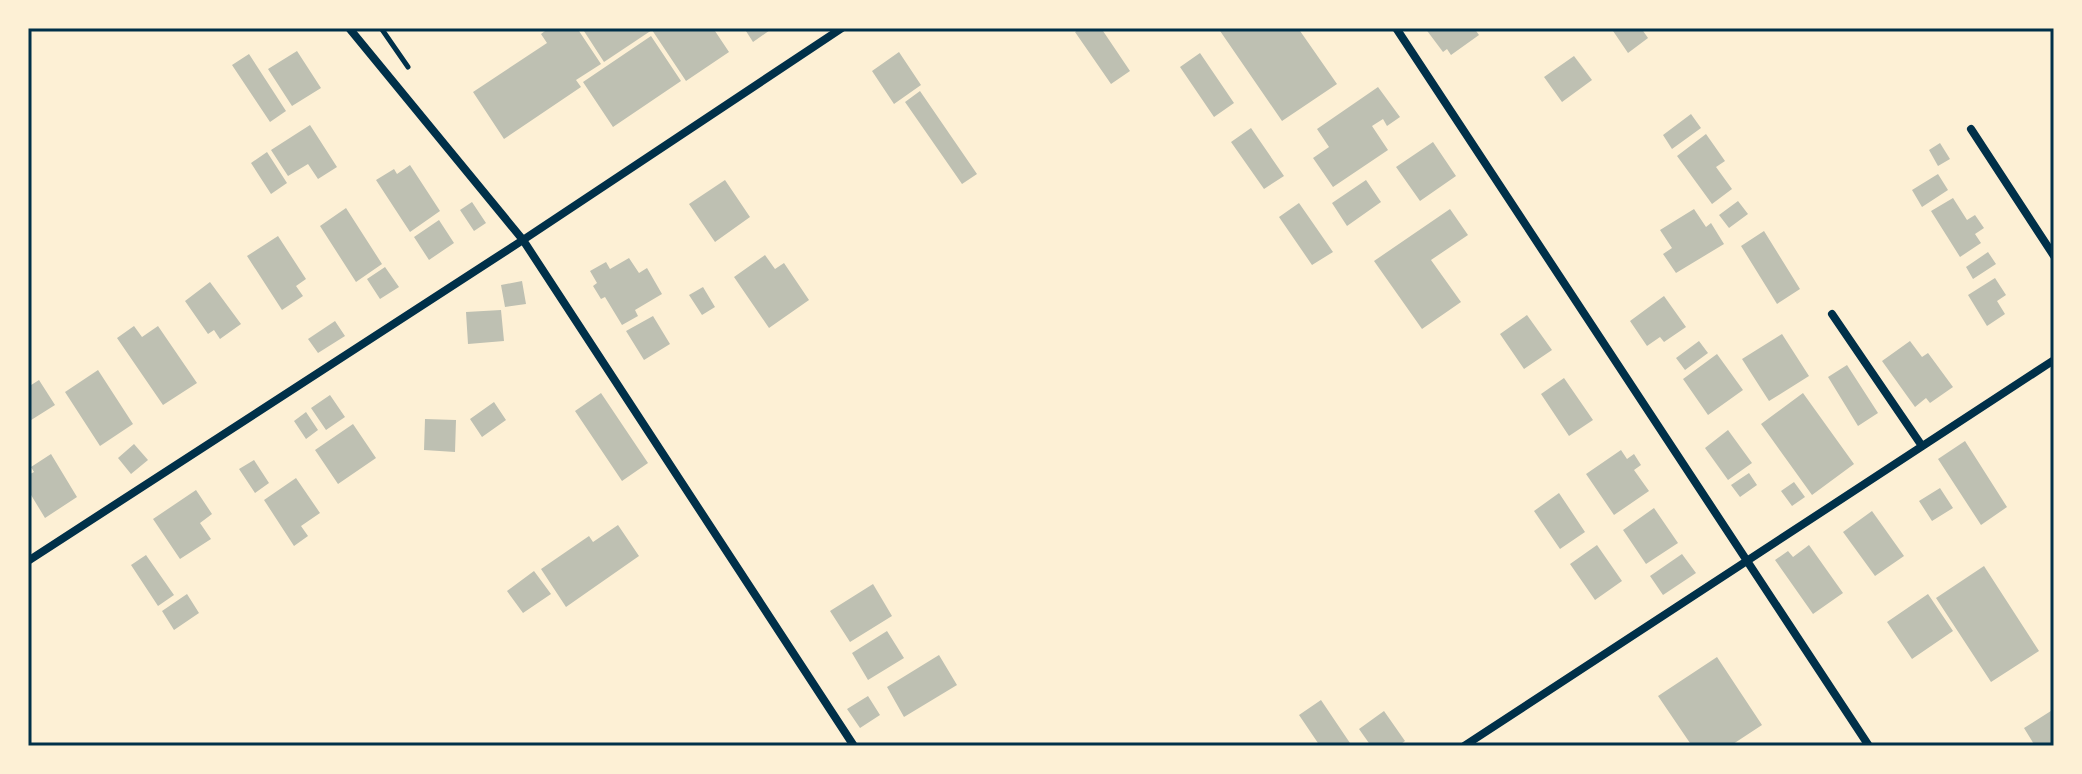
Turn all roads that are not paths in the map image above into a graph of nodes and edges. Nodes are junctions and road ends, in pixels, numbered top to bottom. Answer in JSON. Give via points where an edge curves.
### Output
{"nodes":[{"id":1,"x":349,"y":28,"type":"edge"},
{"id":2,"x":842,"y":28,"type":"edge"},
{"id":3,"x":1396,"y":28,"type":"edge"},
{"id":4,"x":1971,"y":129,"type":"dead end"},
{"id":5,"x":523,"y":240,"type":"junction"},
{"id":6,"x":2054,"y":256,"type":"edge"},
{"id":7,"x":1832,"y":314,"type":"dead end"},
{"id":8,"x":2054,"y":360,"type":"edge"},
{"id":9,"x":1922,"y":446,"type":"junction"},
{"id":10,"x":28,"y":561,"type":"edge"},
{"id":11,"x":1747,"y":561,"type":"junction"},
{"id":12,"x":854,"y":746,"type":"edge"},
{"id":13,"x":1464,"y":746,"type":"edge"},
{"id":14,"x":1869,"y":746,"type":"edge"}],
"edges":[{"from":1,"to":5,"type":"street"},
{"from":2,"to":5,"type":"street"},
{"from":3,"to":11,"type":"street"},
{"from":4,"to":6,"type":"street"},
{"from":5,"to":10,"type":"street"},
{"from":5,"to":12,"type":"street"},
{"from":7,"to":9,"type":"street"},
{"from":8,"to":9,"type":"street"},
{"from":9,"to":11,"type":"street"},
{"from":11,"to":13,"type":"street"},
{"from":11,"to":14,"type":"street"}]}
